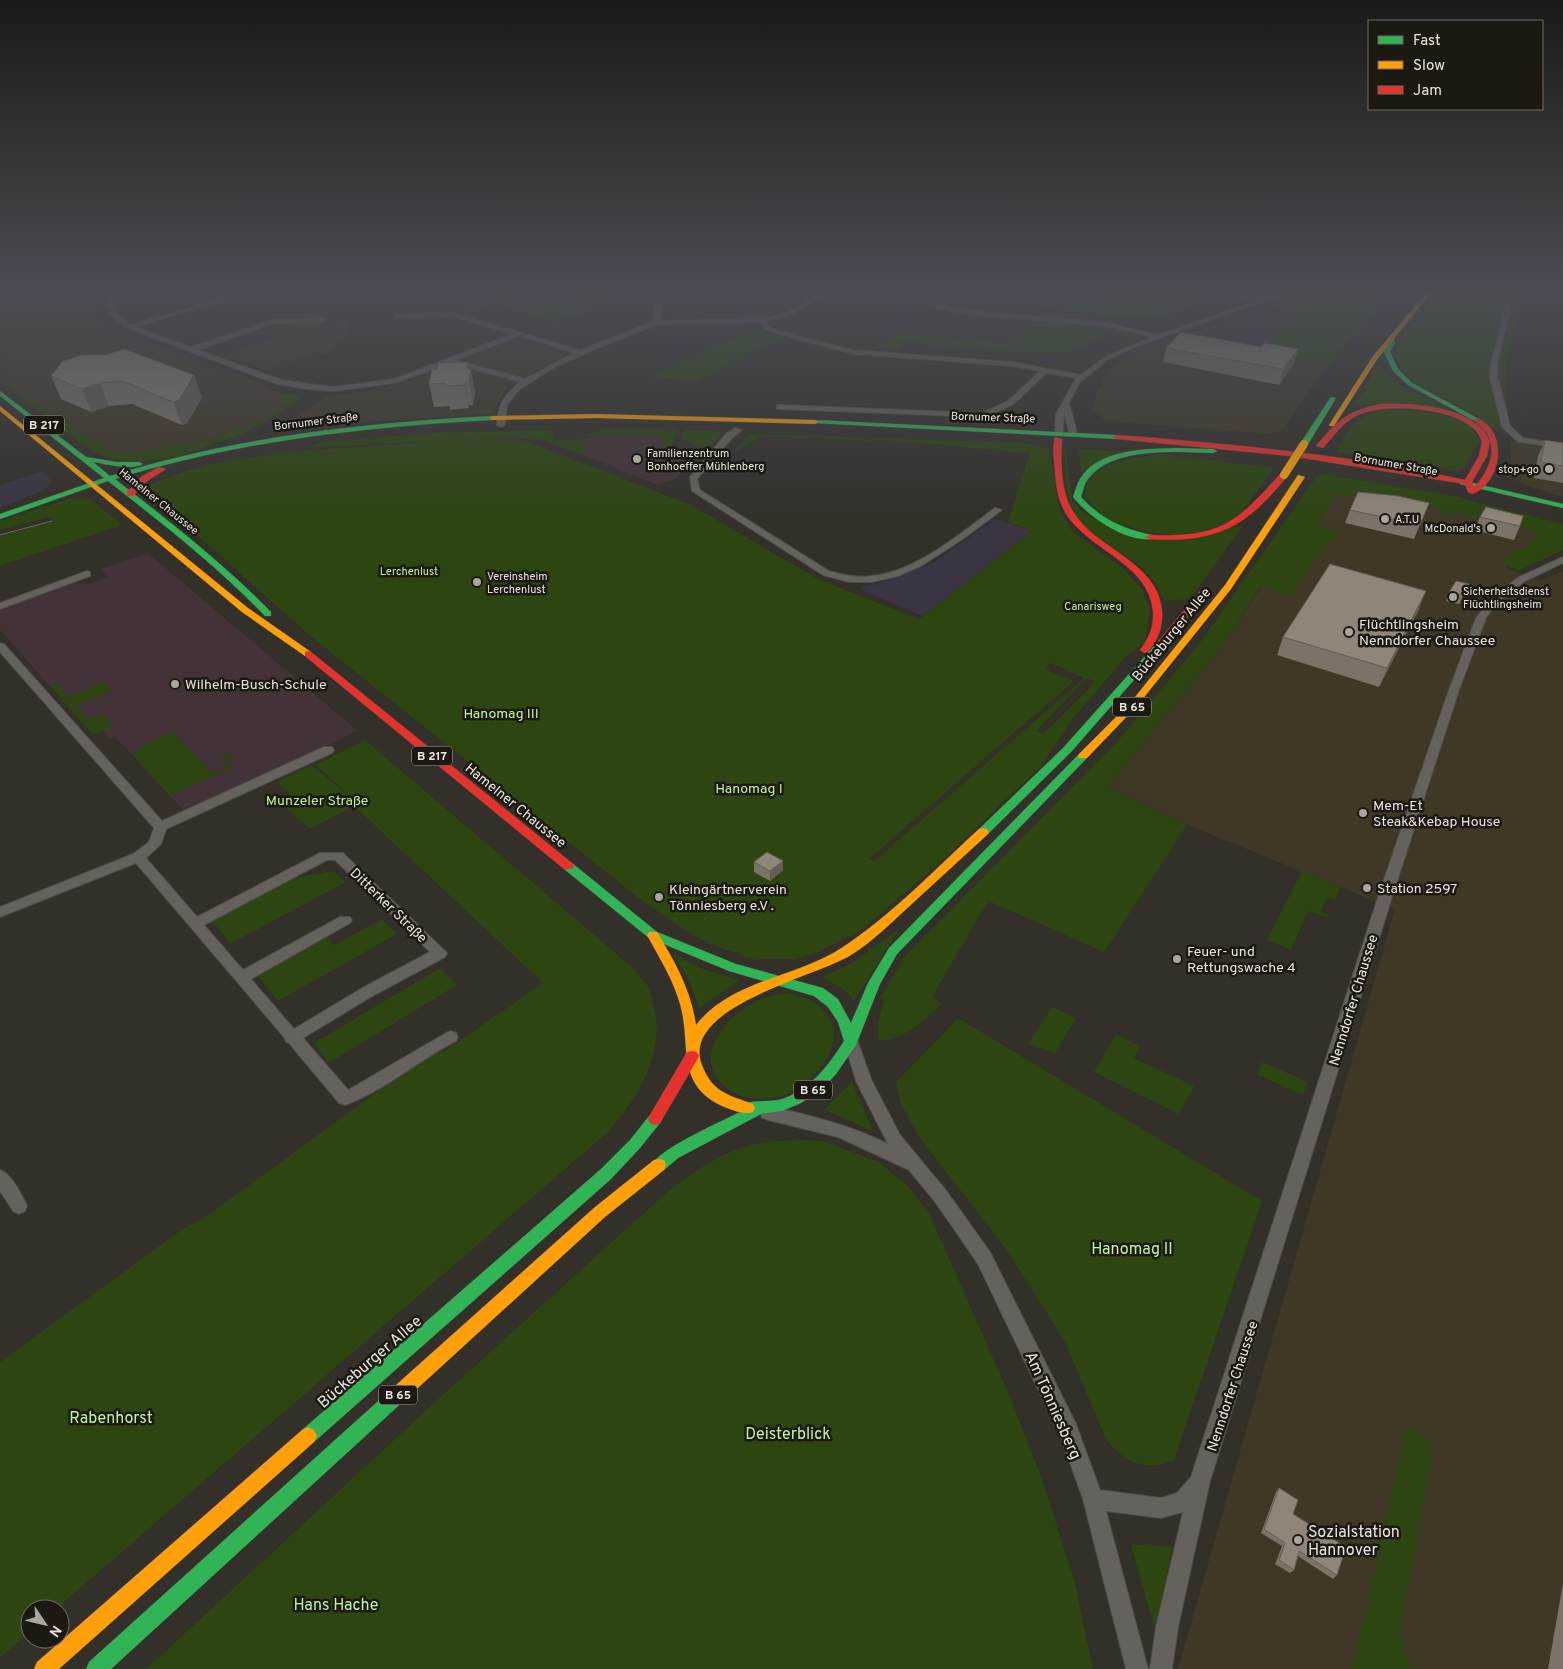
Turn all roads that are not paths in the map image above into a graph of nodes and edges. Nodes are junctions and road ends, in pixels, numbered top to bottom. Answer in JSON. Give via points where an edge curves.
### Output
{"nodes":[{"id":1,"x":240,"y":368,"type":"edge"},
{"id":2,"x":432,"y":368,"type":"edge"},
{"id":3,"x":477,"y":368,"type":"edge"},
{"id":4,"x":552,"y":368,"type":"edge"},
{"id":5,"x":1038,"y":368,"type":"edge"},
{"id":6,"x":1093,"y":368,"type":"edge"},
{"id":7,"x":1368,"y":368,"type":"edge"},
{"id":8,"x":1392,"y":368,"type":"edge"},
{"id":9,"x":1494,"y":368,"type":"edge"},
{"id":10,"x":1046,"y":369,"type":"junction"},
{"id":11,"x":1080,"y":377,"type":"junction"},
{"id":12,"x":525,"y":381,"type":"junction"},
{"id":13,"x":1341,"y":385,"type":"dead end"},
{"id":14,"x":0,"y":393,"type":"edge"},
{"id":15,"x":1066,"y":404,"type":"junction"},
{"id":16,"x":780,"y":407,"type":"dead end"},
{"id":17,"x":0,"y":408,"type":"edge"},
{"id":18,"x":501,"y":422,"type":"junction"},
{"id":19,"x":739,"y":426,"type":"junction"},
{"id":20,"x":1058,"y":435,"type":"junction"},
{"id":21,"x":1073,"y":439,"type":"junction"},
{"id":22,"x":1320,"y":446,"type":"junction"},
{"id":23,"x":1563,"y":446,"type":"edge"},
{"id":24,"x":1213,"y":451,"type":"junction"},
{"id":25,"x":87,"y":459,"type":"junction"},
{"id":26,"x":165,"y":465,"type":"junction"},
{"id":27,"x":72,"y":467,"type":"junction"},
{"id":28,"x":1074,"y":468,"type":"dead end"},
{"id":29,"x":1284,"y":475,"type":"junction"},
{"id":30,"x":113,"y":480,"type":"junction"},
{"id":31,"x":1483,"y":485,"type":"junction"},
{"id":32,"x":95,"y":486,"type":"junction"},
{"id":33,"x":1470,"y":487,"type":"junction"},
{"id":34,"x":130,"y":494,"type":"junction"},
{"id":35,"x":1077,"y":497,"type":"junction"},
{"id":36,"x":42,"y":501,"type":"junction"},
{"id":37,"x":1563,"y":506,"type":"edge"},
{"id":38,"x":998,"y":510,"type":"dead end"},
{"id":39,"x":1563,"y":516,"type":"edge"},
{"id":40,"x":0,"y":517,"type":"edge"},
{"id":41,"x":1252,"y":526,"type":"dead end"},
{"id":42,"x":1563,"y":560,"type":"edge"},
{"id":43,"x":87,"y":574,"type":"dead end"},
{"id":44,"x":1212,"y":582,"type":"dead end"},
{"id":45,"x":0,"y":606,"type":"edge"},
{"id":46,"x":291,"y":641,"type":"junction"},
{"id":47,"x":0,"y":646,"type":"edge"},
{"id":48,"x":328,"y":750,"type":"dead end"},
{"id":49,"x":1067,"y":750,"type":"junction"},
{"id":50,"x":160,"y":826,"type":"junction"},
{"id":51,"x":138,"y":857,"type":"junction"},
{"id":52,"x":0,"y":912,"type":"edge"},
{"id":53,"x":345,"y":920,"type":"dead end"},
{"id":54,"x":195,"y":924,"type":"junction"},
{"id":55,"x":653,"y":935,"type":"junction"},
{"id":56,"x":240,"y":978,"type":"junction"},
{"id":57,"x":781,"y":980,"type":"junction"},
{"id":58,"x":451,"y":1037,"type":"dead end"},
{"id":59,"x":291,"y":1038,"type":"junction"},
{"id":60,"x":851,"y":1041,"type":"junction"},
{"id":61,"x":692,"y":1054,"type":"junction"},
{"id":62,"x":755,"y":1111,"type":"junction"},
{"id":63,"x":914,"y":1167,"type":"junction"},
{"id":64,"x":0,"y":1177,"type":"edge"},
{"id":65,"x":19,"y":1206,"type":"dead end"},
{"id":66,"x":1200,"y":1481,"type":"junction"},
{"id":67,"x":1093,"y":1499,"type":"junction"},
{"id":68,"x":44,"y":1669,"type":"edge"},
{"id":69,"x":96,"y":1669,"type":"edge"},
{"id":70,"x":1137,"y":1669,"type":"edge"},
{"id":71,"x":1161,"y":1669,"type":"edge"}],
"edges":[{"from":1,"to":2,"type":"street","via":[[280,382],[324,388],[395,381]]},
{"from":3,"to":12,"type":"street"},
{"from":4,"to":12,"type":"street"},
{"from":5,"to":10,"type":"street"},
{"from":6,"to":11,"type":"street"},
{"from":7,"to":22,"type":"main road","name":"Bückeburger Allee","number":"B 65"},
{"from":8,"to":31,"type":"main road","via":[[1398,376],[1474,416],[1490,430],[1498,448]]},
{"from":9,"to":23,"type":"street","via":[[1506,427],[1521,440]]},
{"from":10,"to":11,"type":"street"},
{"from":10,"to":16,"type":"street","via":[[1016,400],[998,411],[984,414]]},
{"from":11,"to":15,"type":"street"},
{"from":12,"to":18,"type":"street","via":[[507,399],[501,410]]},
{"from":13,"to":29,"type":"main road","bridge":true},
{"from":14,"to":25,"type":"main road","name":"Hamelner Chaussee","number":"B 217"},
{"from":15,"to":20,"type":"street","via":[[1060,414]]},
{"from":15,"to":21,"type":"street"},
{"from":17,"to":27,"type":"main road","name":"Hamelner Chaussee","number":"B 217"},
{"from":18,"to":19,"type":"main road","name":"Bornumer Straße"},
{"from":18,"to":26,"type":"main road","name":"Bornumer Straße","via":[[397,424],[319,432],[250,443]]},
{"from":19,"to":20,"type":"main road","name":"Bornumer Straße"},
{"from":19,"to":38,"type":"street","via":[[693,479],[696,491],[838,578],[876,579],[926,560]]},
{"from":20,"to":21,"type":"main road","name":"Bornumer Straße"},
{"from":20,"to":49,"type":"main road","via":[[1067,509],[1084,531],[1141,574],[1158,599],[1160,610],[1158,626],[1149,646],[1083,715]]},
{"from":21,"to":24,"type":"main road","name":"Bornumer Straße"},
{"from":21,"to":33,"type":"main road","name":"Bornumer Straße","via":[[1262,448],[1365,463]]},
{"from":22,"to":33,"type":"main road","via":[[1345,420],[1366,409],[1394,406],[1429,409],[1466,421],[1480,430],[1486,441]]},
{"from":22,"to":60,"type":"main road","name":"Bückeburger Allee","number":"B 65","via":[[1228,586],[1134,704],[893,951],[866,997]]},
{"from":24,"to":33,"type":"main road","name":"Bornumer Straße"},
{"from":24,"to":35,"type":"main road","via":[[1153,452],[1112,460],[1084,476]]},
{"from":25,"to":26,"type":"main road","via":[[117,464]]},
{"from":25,"to":30,"type":"main road","name":"Hamelner Chaussee","number":"B 217"},
{"from":26,"to":30,"type":"main road","name":"Bornumer Straße"},
{"from":26,"to":34,"type":"main road","via":[[144,479]]},
{"from":27,"to":32,"type":"main road","name":"Hamelner Chaussee","number":"B 217"},
{"from":27,"to":36,"type":"main road","via":[[64,484]]},
{"from":28,"to":35,"type":"main road"},
{"from":29,"to":35,"type":"main road","via":[[1255,509],[1239,521],[1219,532],[1191,538],[1160,538],[1121,530],[1089,514]]},
{"from":29,"to":41,"type":"main road"},
{"from":30,"to":32,"type":"main road","name":"Bornumer Straße"},
{"from":30,"to":34,"type":"main road","name":"Hamelner Chaussee","number":"B 217"},
{"from":31,"to":33,"type":"main road"},
{"from":31,"to":37,"type":"main road"},
{"from":32,"to":36,"type":"main road"},
{"from":32,"to":40,"type":"main road"},
{"from":32,"to":46,"type":"main road","name":"Hamelner Chaussee","number":"B 217","via":[[245,610]]},
{"from":33,"to":39,"type":"main road","name":"Bornumer Straße"},
{"from":34,"to":46,"type":"main road","name":"Hamelner Chaussee","number":"B 217","via":[[220,567],[259,604]]},
{"from":36,"to":40,"type":"main road"},
{"from":42,"to":66,"type":"street","name":"Nenndorfer Chaussee","via":[[1510,586],[1481,618],[1385,897]]},
{"from":43,"to":45,"type":"street"},
{"from":44,"to":49,"type":"main road","name":"Bückeburger Allee","number":"B 65","via":[[1121,693]]},
{"from":46,"to":55,"type":"main road","name":"Hamelner Chaussee","number":"B 217"},
{"from":47,"to":50,"type":"street"},
{"from":48,"to":50,"type":"street"},
{"from":49,"to":57,"type":"main road","name":"Bückeburger Allee","number":"B 65","via":[[935,878],[874,932],[823,964]]},
{"from":50,"to":51,"type":"street","via":[[160,836],[152,848]]},
{"from":51,"to":52,"type":"street"},
{"from":51,"to":54,"type":"street"},
{"from":53,"to":56,"type":"street"},
{"from":54,"to":56,"type":"street"},
{"from":54,"to":59,"type":"street","name":"Ditterker Straße","via":[[325,856],[338,856],[440,953],[370,990]]},
{"from":55,"to":57,"type":"main road","name":"Hamelner Chaussee","number":"B 217","via":[[734,968]]},
{"from":55,"to":61,"type":"main road","name":"Hamelner Chaussee","number":"B 217","via":[[676,976],[687,1005]]},
{"from":56,"to":59,"type":"street"},
{"from":57,"to":60,"type":"main road","via":[[818,992],[833,1002]]},
{"from":57,"to":61,"type":"main road","number":"B 65","via":[[735,997],[708,1022]]},
{"from":58,"to":59,"type":"street","via":[[429,1046],[359,1093],[345,1098]]},
{"from":60,"to":62,"type":"main road","number":"B 65","via":[[829,1074],[806,1095],[790,1104]]},
{"from":60,"to":63,"type":"street","name":"Am Tönniesberg","via":[[864,1082],[879,1113]]},
{"from":61,"to":62,"type":"main road","number":"B 65","via":[[696,1073],[713,1094],[738,1107]]},
{"from":61,"to":68,"type":"main road","name":"Bückeburger Allee","number":"B 65","via":[[658,1115],[636,1144],[606,1174]]},
{"from":62,"to":63,"type":"street","name":"Am Tönniesberg","via":[[839,1130],[884,1149]]},
{"from":62,"to":69,"type":"main road","number":"B 65","via":[[673,1154],[614,1201]]},
{"from":63,"to":67,"type":"street","name":"Am Tönniesberg","via":[[942,1198],[997,1281],[1069,1431]]},
{"from":64,"to":65,"type":"street"},
{"from":66,"to":67,"type":"street","name":"Nenndorfer Chaussee","via":[[1183,1502],[1161,1508]]},
{"from":66,"to":71,"type":"street","name":"Nenndorfer Chaussee","via":[[1167,1627]]},
{"from":67,"to":70,"type":"street","name":"Am Tönniesberg"}]}
